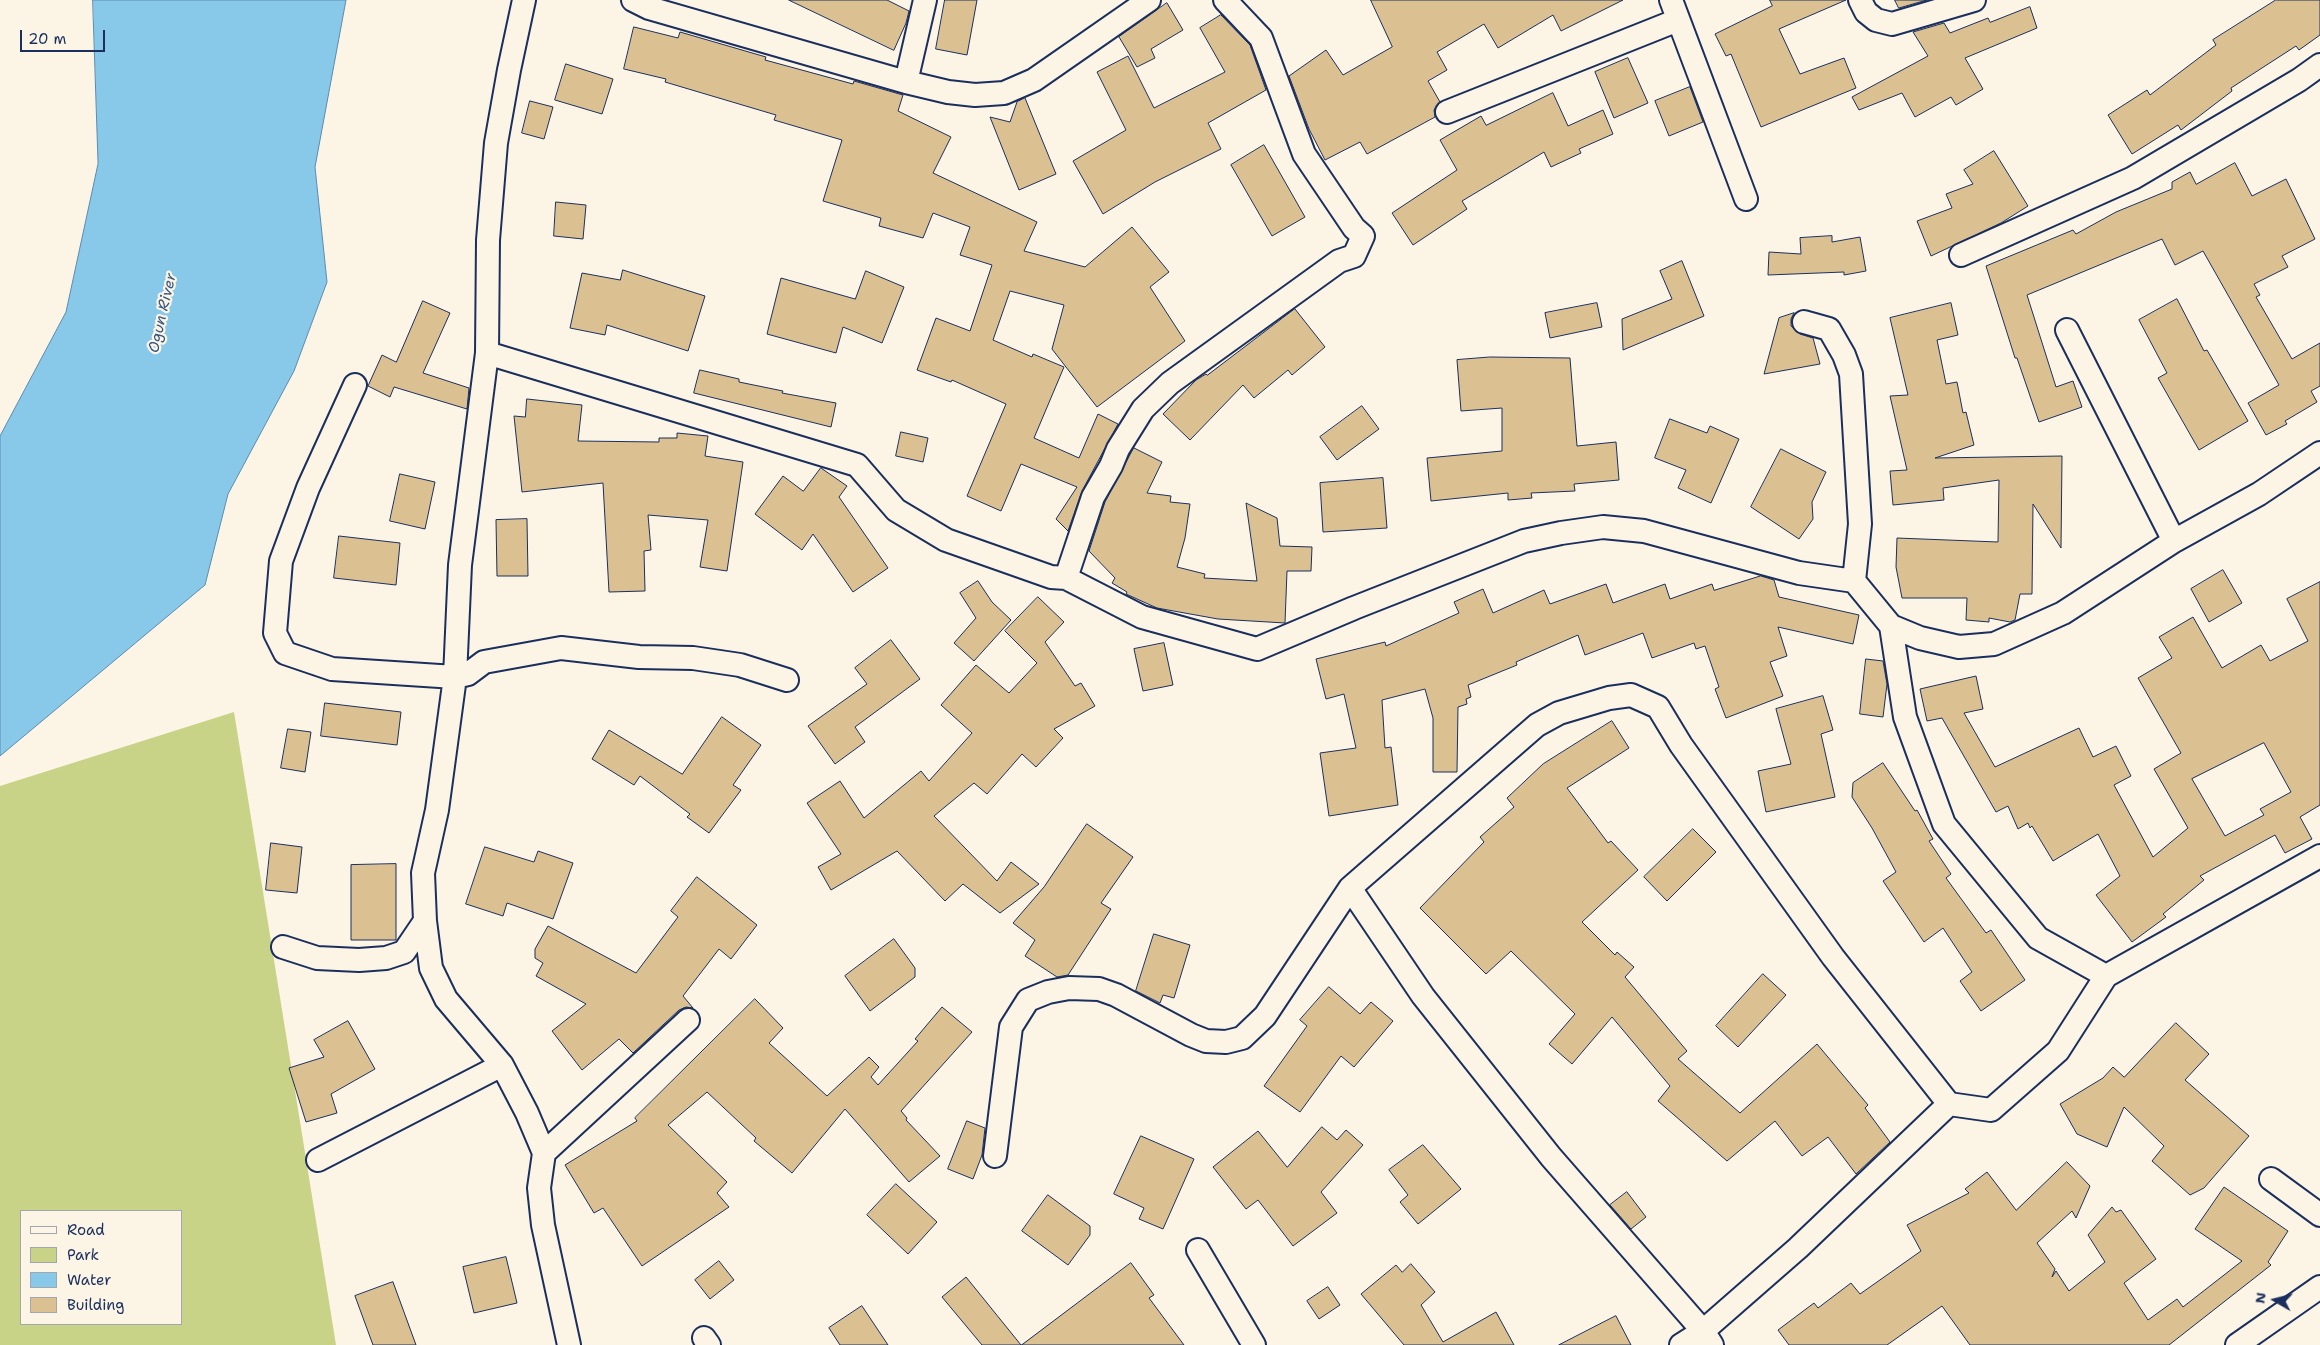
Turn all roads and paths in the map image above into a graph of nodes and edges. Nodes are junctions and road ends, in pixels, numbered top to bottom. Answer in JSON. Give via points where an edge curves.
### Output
{"nodes":[{"id":1,"x":524,"y":0,"type":"edge"},
{"id":2,"x":633,"y":0,"type":"edge"},
{"id":3,"x":925,"y":0,"type":"edge"},
{"id":4,"x":1150,"y":0,"type":"edge"},
{"id":5,"x":1225,"y":0,"type":"edge"},
{"id":6,"x":1860,"y":0,"type":"edge"},
{"id":7,"x":1974,"y":0,"type":"edge"},
{"id":8,"x":1674,"y":10,"type":"edge"},
{"id":9,"x":2320,"y":65,"type":"edge"},
{"id":10,"x":906,"y":82,"type":"junction"},
{"id":11,"x":1447,"y":112,"type":"dead end"},
{"id":12,"x":1746,"y":199,"type":"dead end"},
{"id":13,"x":1961,"y":255,"type":"dead end"},
{"id":14,"x":1804,"y":322,"type":"dead end"},
{"id":15,"x":2067,"y":330,"type":"dead end"},
{"id":16,"x":488,"y":352,"type":"junction"},
{"id":17,"x":355,"y":384,"type":"dead end"},
{"id":18,"x":2320,"y":453,"type":"edge"},
{"id":19,"x":2174,"y":542,"type":"junction"},
{"id":20,"x":1066,"y":578,"type":"junction"},
{"id":21,"x":1854,"y":581,"type":"junction"},
{"id":22,"x":1891,"y":626,"type":"junction"},
{"id":23,"x":455,"y":677,"type":"junction"},
{"id":24,"x":786,"y":680,"type":"dead end"},
{"id":25,"x":2320,"y":856,"type":"edge"},
{"id":26,"x":1350,"y":888,"type":"junction"},
{"id":27,"x":425,"y":921,"type":"junction"},
{"id":28,"x":283,"y":947,"type":"dead end"},
{"id":29,"x":2106,"y":976,"type":"junction"},
{"id":30,"x":688,"y":1020,"type":"dead end"},
{"id":31,"x":502,"y":1065,"type":"junction"},
{"id":32,"x":1949,"y":1104,"type":"junction"},
{"id":33,"x":544,"y":1153,"type":"junction"},
{"id":34,"x":995,"y":1156,"type":"dead end"},
{"id":35,"x":318,"y":1160,"type":"dead end"},
{"id":36,"x":2271,"y":1179,"type":"dead end"},
{"id":37,"x":2320,"y":1215,"type":"edge"},
{"id":38,"x":1198,"y":1250,"type":"dead end"},
{"id":39,"x":2320,"y":1287,"type":"edge"},
{"id":40,"x":1707,"y":1338,"type":"edge"},
{"id":41,"x":569,"y":1345,"type":"edge"},
{"id":42,"x":1254,"y":1345,"type":"edge"},
{"id":43,"x":1681,"y":1345,"type":"edge"},
{"id":44,"x":2237,"y":1345,"type":"edge"}],
"edges":[{"from":1,"to":16,"type":"street","via":[[496,143],[488,240]]},
{"from":2,"to":10,"type":"street","via":[[650,8]]},
{"from":3,"to":10,"type":"street"},
{"from":4,"to":10,"type":"street","via":[[1034,80],[1004,93],[975,95],[948,92]]},
{"from":5,"to":20,"type":"street","via":[[1261,38],[1304,154],[1354,228],[1363,236],[1354,256],[1339,261],[1240,330],[1170,383],[1143,409],[1093,497]]},
{"from":6,"to":7,"type":"street","via":[[1866,12],[1876,20],[1892,24]]},
{"from":8,"to":11,"type":"street"},
{"from":8,"to":12,"type":"street"},
{"from":9,"to":13,"type":"street","via":[[2133,178]]},
{"from":14,"to":21,"type":"street","via":[[1829,329],[1851,374],[1860,524]]},
{"from":15,"to":19,"type":"street"},
{"from":16,"to":20,"type":"street","via":[[858,465],[896,510],[946,540],[1051,577]]},
{"from":16,"to":23,"type":"street","via":[[460,565]]},
{"from":17,"to":23,"type":"street","via":[[308,488],[281,561],[275,634],[285,653],[332,669]]},
{"from":18,"to":19,"type":"street","via":[[2259,494]]},
{"from":19,"to":22,"type":"street","via":[[2063,613],[1994,644],[1958,647],[1920,638]]},
{"from":20,"to":21,"type":"street","via":[[1142,617],[1257,649],[1524,541],[1604,527],[1644,531],[1800,573]]},
{"from":21,"to":22,"type":"street"},
{"from":22,"to":29,"type":"street","via":[[1905,717],[1944,824],[2038,938]]},
{"from":23,"to":24,"type":"street","via":[[468,674],[484,662],[560,648],[640,657],[693,658],[740,665]]},
{"from":23,"to":27,"type":"street","via":[[438,810],[423,873]]},
{"from":25,"to":29,"type":"street"},
{"from":26,"to":32,"type":"street","via":[[1536,725],[1582,704],[1632,695],[1658,708],[1833,957]]},
{"from":26,"to":34,"type":"street","via":[[1265,1016],[1242,1038],[1226,1042],[1206,1041],[1099,989],[1069,988],[1028,1000],[1011,1027]]},
{"from":26,"to":40,"type":"street","via":[[1424,996],[1527,1126]]},
{"from":27,"to":28,"type":"street","via":[[404,952],[386,958],[317,958]]},
{"from":27,"to":31,"type":"street","via":[[431,968],[446,999]]},
{"from":29,"to":32,"type":"street","via":[[2058,1051],[1991,1110]]},
{"from":30,"to":33,"type":"street"},
{"from":31,"to":33,"type":"street"},
{"from":31,"to":35,"type":"street"},
{"from":32,"to":40,"type":"street"},
{"from":33,"to":41,"type":"street","via":[[540,1188],[543,1225]]},
{"from":36,"to":37,"type":"street"},
{"from":38,"to":42,"type":"street"},
{"from":39,"to":44,"type":"street"},
{"from":40,"to":43,"type":"street"}]}
